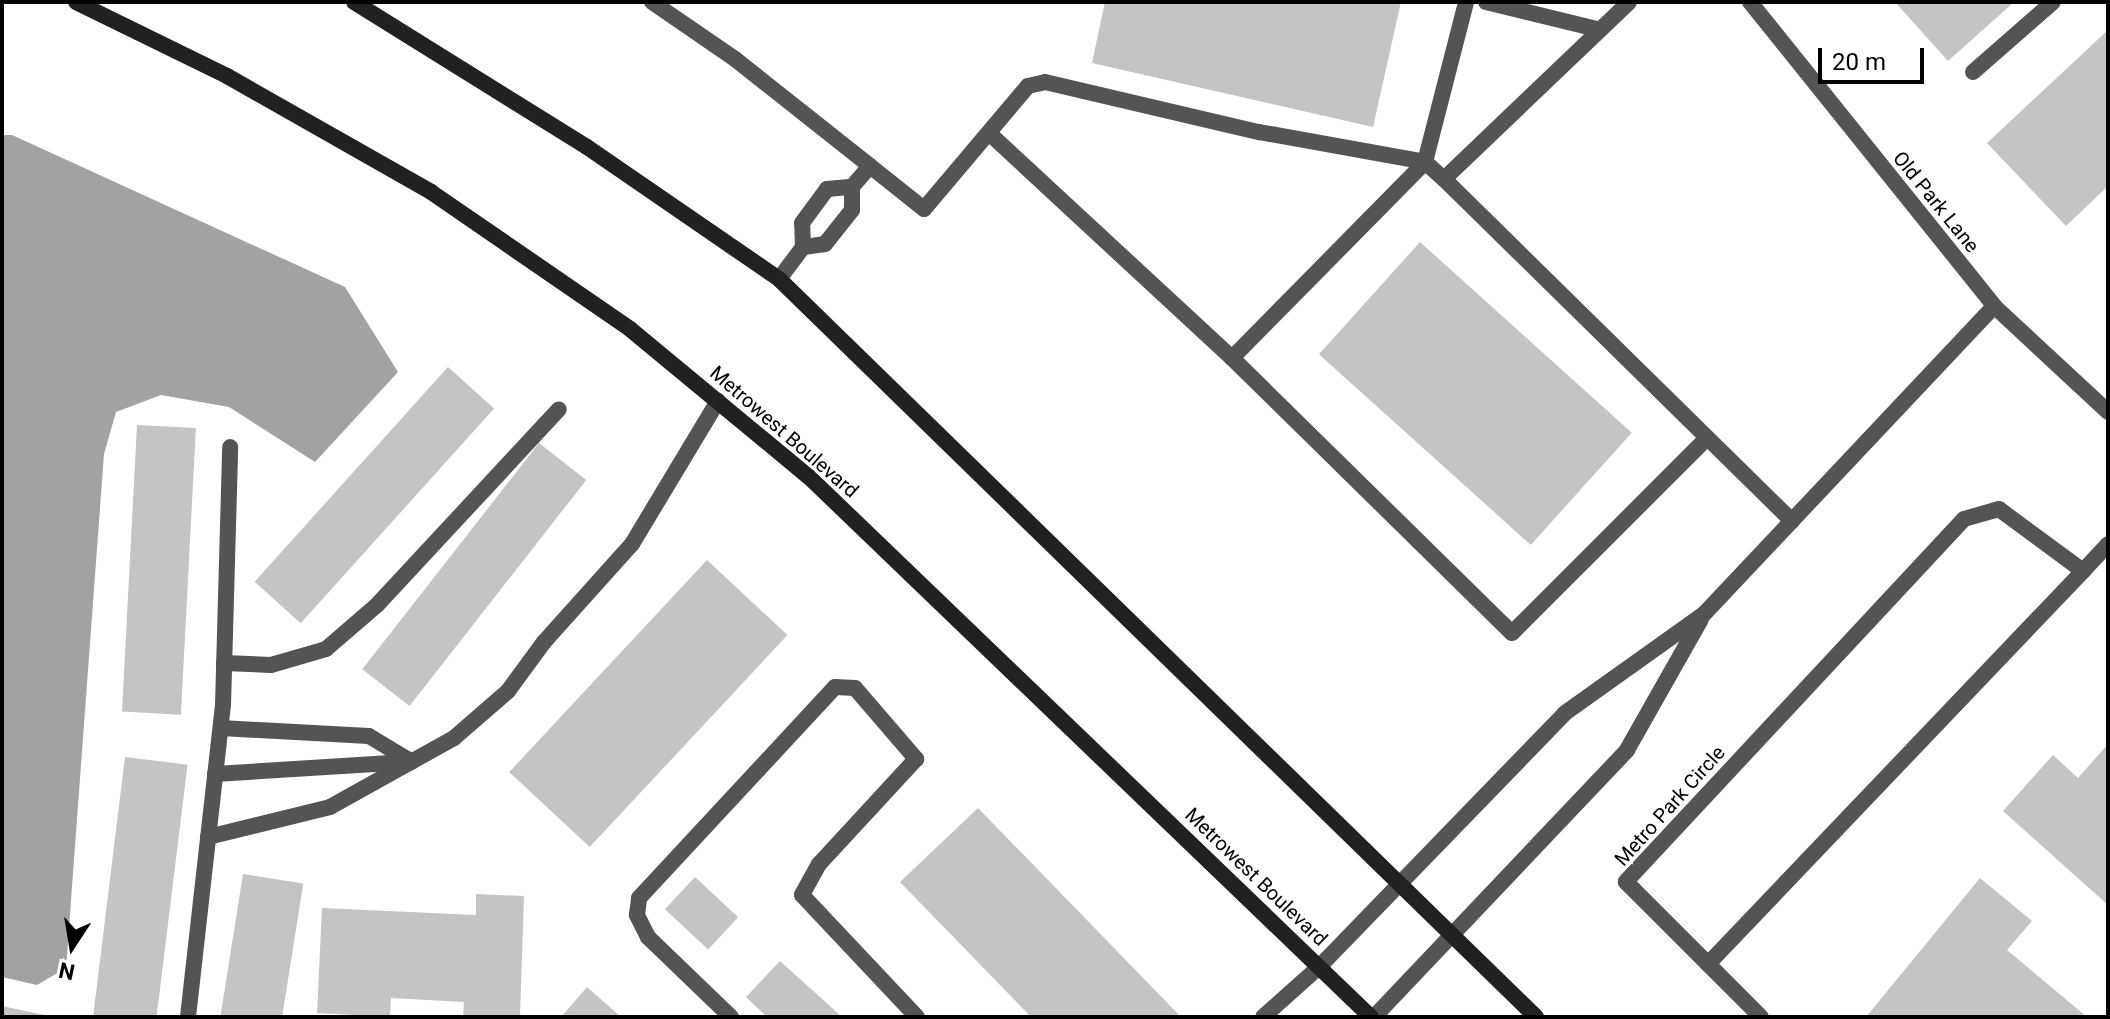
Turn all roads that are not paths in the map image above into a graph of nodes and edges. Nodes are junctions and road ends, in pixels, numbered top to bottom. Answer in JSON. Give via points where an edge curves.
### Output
{"nodes":[{"id":1,"x":76,"y":2,"type":"edge"},
{"id":2,"x":354,"y":2,"type":"edge"},
{"id":3,"x":652,"y":2,"type":"edge"},
{"id":4,"x":1466,"y":2,"type":"edge"},
{"id":5,"x":1486,"y":2,"type":"edge"},
{"id":6,"x":1629,"y":2,"type":"edge"},
{"id":7,"x":1750,"y":2,"type":"edge"},
{"id":8,"x":2053,"y":2,"type":"edge"},
{"id":9,"x":1597,"y":29,"type":"junction"},
{"id":10,"x":1973,"y":72,"type":"dead end"},
{"id":11,"x":990,"y":134,"type":"junction"},
{"id":12,"x":1425,"y":162,"type":"junction"},
{"id":13,"x":870,"y":166,"type":"junction"},
{"id":14,"x":1444,"y":179,"type":"junction"},
{"id":15,"x":852,"y":187,"type":"junction"},
{"id":16,"x":803,"y":247,"type":"junction"},
{"id":17,"x":779,"y":279,"type":"junction"},
{"id":18,"x":1994,"y":306,"type":"junction"},
{"id":19,"x":1232,"y":358,"type":"junction"},
{"id":20,"x":718,"y":401,"type":"junction"},
{"id":21,"x":559,"y":409,"type":"dead end"},
{"id":22,"x":2108,"y":412,"type":"edge"},
{"id":23,"x":1706,"y":439,"type":"junction"},
{"id":24,"x":230,"y":447,"type":"dead end"},
{"id":25,"x":1792,"y":521,"type":"junction"},
{"id":26,"x":2108,"y":544,"type":"edge"},
{"id":27,"x":2083,"y":571,"type":"junction"},
{"id":28,"x":1704,"y":614,"type":"junction"},
{"id":29,"x":224,"y":663,"type":"junction"},
{"id":30,"x":221,"y":728,"type":"junction"},
{"id":31,"x":412,"y":762,"type":"junction"},
{"id":32,"x":215,"y":774,"type":"junction"},
{"id":33,"x":208,"y":837,"type":"junction"},
{"id":34,"x":1398,"y":883,"type":"junction"},
{"id":35,"x":1451,"y":936,"type":"junction"},
{"id":36,"x":1708,"y":964,"type":"junction"},
{"id":37,"x":1320,"y":966,"type":"junction"},
{"id":38,"x":188,"y":1017,"type":"edge"},
{"id":39,"x":731,"y":1017,"type":"edge"},
{"id":40,"x":917,"y":1017,"type":"edge"},
{"id":41,"x":1263,"y":1017,"type":"edge"},
{"id":42,"x":1373,"y":1017,"type":"edge"},
{"id":43,"x":1536,"y":1017,"type":"edge"},
{"id":44,"x":1761,"y":1017,"type":"edge"}],
"edges":[{"from":1,"to":20,"type":"street","name":"Metrowest Boulevard","via":[[227,76],[431,192],[630,329]]},
{"from":2,"to":17,"type":"street","via":[[587,147]]},
{"from":3,"to":13,"type":"street","via":[[735,59]]},
{"from":4,"to":12,"type":"street"},
{"from":5,"to":9,"type":"street"},
{"from":6,"to":9,"type":"street"},
{"from":7,"to":18,"type":"street","name":"Old Park Lane"},
{"from":8,"to":10,"type":"street"},
{"from":9,"to":14,"type":"street"},
{"from":11,"to":12,"type":"street","via":[[1028,86],[1045,82],[1259,132]]},
{"from":11,"to":13,"type":"street","via":[[924,209]]},
{"from":11,"to":19,"type":"street"},
{"from":12,"to":14,"type":"street"},
{"from":12,"to":19,"type":"street"},
{"from":13,"to":15,"type":"street"},
{"from":14,"to":23,"type":"street"},
{"from":15,"to":16,"type":"street","via":[[852,210],[825,244]]},
{"from":15,"to":16,"type":"street","via":[[827,189],[802,223]]},
{"from":16,"to":17,"type":"street"},
{"from":17,"to":34,"type":"street"},
{"from":18,"to":22,"type":"street","name":"Old Park Lane"},
{"from":18,"to":25,"type":"street"},
{"from":19,"to":23,"type":"street","via":[[1512,633]]},
{"from":20,"to":31,"type":"street","via":[[632,544],[544,642],[508,691],[454,738]]},
{"from":20,"to":37,"type":"street","name":"Metrowest Boulevard","via":[[808,476]]},
{"from":21,"to":29,"type":"street","via":[[377,605],[326,649],[271,665]]},
{"from":23,"to":25,"type":"street"},
{"from":24,"to":29,"type":"street"},
{"from":25,"to":28,"type":"street"},
{"from":26,"to":27,"type":"street"},
{"from":27,"to":36,"type":"street"},
{"from":27,"to":36,"type":"street","name":"Metro Park Circle","via":[[1999,509],[1964,519],[1626,882]]},
{"from":28,"to":34,"type":"street","via":[[1565,713]]},
{"from":28,"to":35,"type":"street","via":[[1627,750]]},
{"from":29,"to":30,"type":"street"},
{"from":30,"to":31,"type":"street","via":[[369,736]]},
{"from":30,"to":32,"type":"street"},
{"from":31,"to":32,"type":"street"},
{"from":31,"to":33,"type":"street","via":[[330,807]]},
{"from":32,"to":33,"type":"street"},
{"from":33,"to":38,"type":"street"},
{"from":34,"to":35,"type":"street"},
{"from":34,"to":37,"type":"street"},
{"from":35,"to":42,"type":"street"},
{"from":35,"to":43,"type":"street"},
{"from":36,"to":44,"type":"street"},
{"from":37,"to":41,"type":"street"},
{"from":37,"to":42,"type":"street","name":"Metrowest Boulevard"},
{"from":39,"to":40,"type":"street","via":[[648,937],[637,915],[639,898],[835,687],[855,688],[916,759],[819,864],[802,895]]}]}
